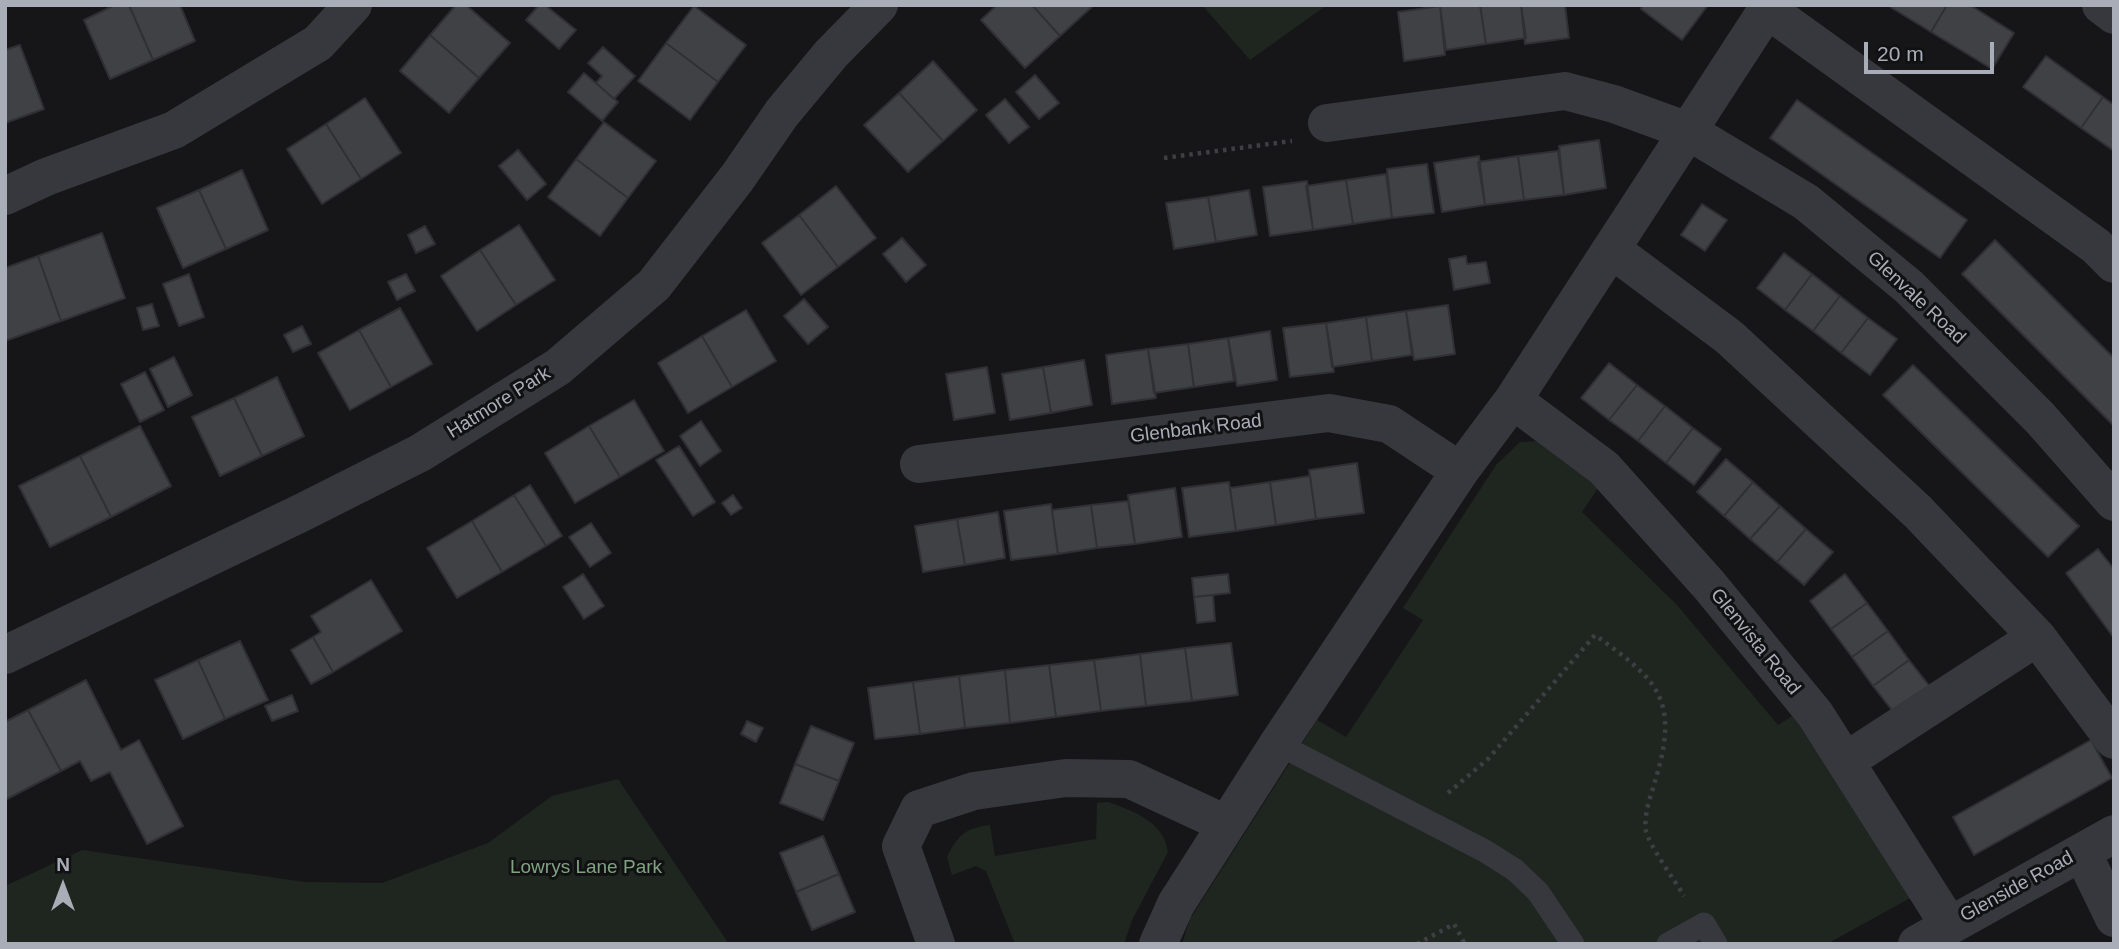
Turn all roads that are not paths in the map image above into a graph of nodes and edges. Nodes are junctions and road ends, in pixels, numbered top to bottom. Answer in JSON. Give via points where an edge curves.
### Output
{"nodes":[{"id":1,"x":353,"y":5,"type":"edge"},
{"id":2,"x":879,"y":5,"type":"edge"},
{"id":3,"x":2101,"y":5,"type":"edge"},
{"id":4,"x":1769,"y":7,"type":"edge"},
{"id":5,"x":2114,"y":15,"type":"edge"},
{"id":6,"x":1327,"y":123,"type":"road end"},
{"id":7,"x":1688,"y":131,"type":"junction"},
{"id":8,"x":5,"y":196,"type":"edge"},
{"id":9,"x":1611,"y":248,"type":"junction"},
{"id":10,"x":2114,"y":264,"type":"edge"},
{"id":11,"x":1513,"y":400,"type":"junction"},
{"id":12,"x":919,"y":464,"type":"dead end"},
{"id":13,"x":1460,"y":471,"type":"junction"},
{"id":14,"x":2114,"y":502,"type":"edge"},
{"id":15,"x":2037,"y":637,"type":"junction"},
{"id":16,"x":5,"y":655,"type":"edge"},
{"id":17,"x":2114,"y":740,"type":"edge"},
{"id":18,"x":1278,"y":744,"type":"junction"},
{"id":19,"x":1846,"y":761,"type":"junction"},
{"id":20,"x":1226,"y":824,"type":"junction"},
{"id":21,"x":2098,"y":843,"type":"edge"},
{"id":22,"x":2114,"y":918,"type":"edge"},
{"id":23,"x":1710,"y":934,"type":"edge"},
{"id":24,"x":1933,"y":934,"type":"edge"},
{"id":25,"x":936,"y":944,"type":"edge"},
{"id":26,"x":1158,"y":944,"type":"edge"},
{"id":27,"x":1573,"y":944,"type":"edge"},
{"id":28,"x":1668,"y":944,"type":"edge"}],
"edges":[{"from":1,"to":8,"type":"street","via":[[318,43],[174,130]]},
{"from":2,"to":16,"type":"street","name":"Hatmore Park","via":[[782,113],[654,285],[558,367],[420,453]]},
{"from":3,"to":5,"type":"street"},
{"from":4,"to":7,"type":"street"},
{"from":4,"to":10,"type":"street","via":[[2096,246]]},
{"from":6,"to":7,"type":"street","via":[[1565,91]]},
{"from":7,"to":9,"type":"street"},
{"from":7,"to":14,"type":"street","name":"Glenvale Road","via":[[1806,202],[1909,287],[2040,418]]},
{"from":9,"to":11,"type":"street"},
{"from":9,"to":15,"type":"street","via":[[1730,337],[1918,512]]},
{"from":11,"to":13,"type":"street"},
{"from":11,"to":19,"type":"street","name":"Glenvista Road","via":[[1604,468],[1709,585],[1815,714]]},
{"from":12,"to":13,"type":"street","name":"Glenbank Road","via":[[1329,413],[1389,424]]},
{"from":13,"to":18,"type":"street"},
{"from":15,"to":17,"type":"street"},
{"from":15,"to":19,"type":"street"},
{"from":18,"to":20,"type":"street"},
{"from":18,"to":27,"type":"lane","via":[[1515,870],[1538,892]]},
{"from":19,"to":24,"type":"street","name":"Glenvista Road"},
{"from":20,"to":25,"type":"street","via":[[1129,779],[1066,778],[974,791],[919,809],[901,846]]},
{"from":20,"to":26,"type":"street","via":[[1176,904]]},
{"from":21,"to":22,"type":"street","name":"Glenside Road"},
{"from":21,"to":24,"type":"street","name":"Glenside Road"},
{"from":23,"to":28,"type":"lane"}]}
